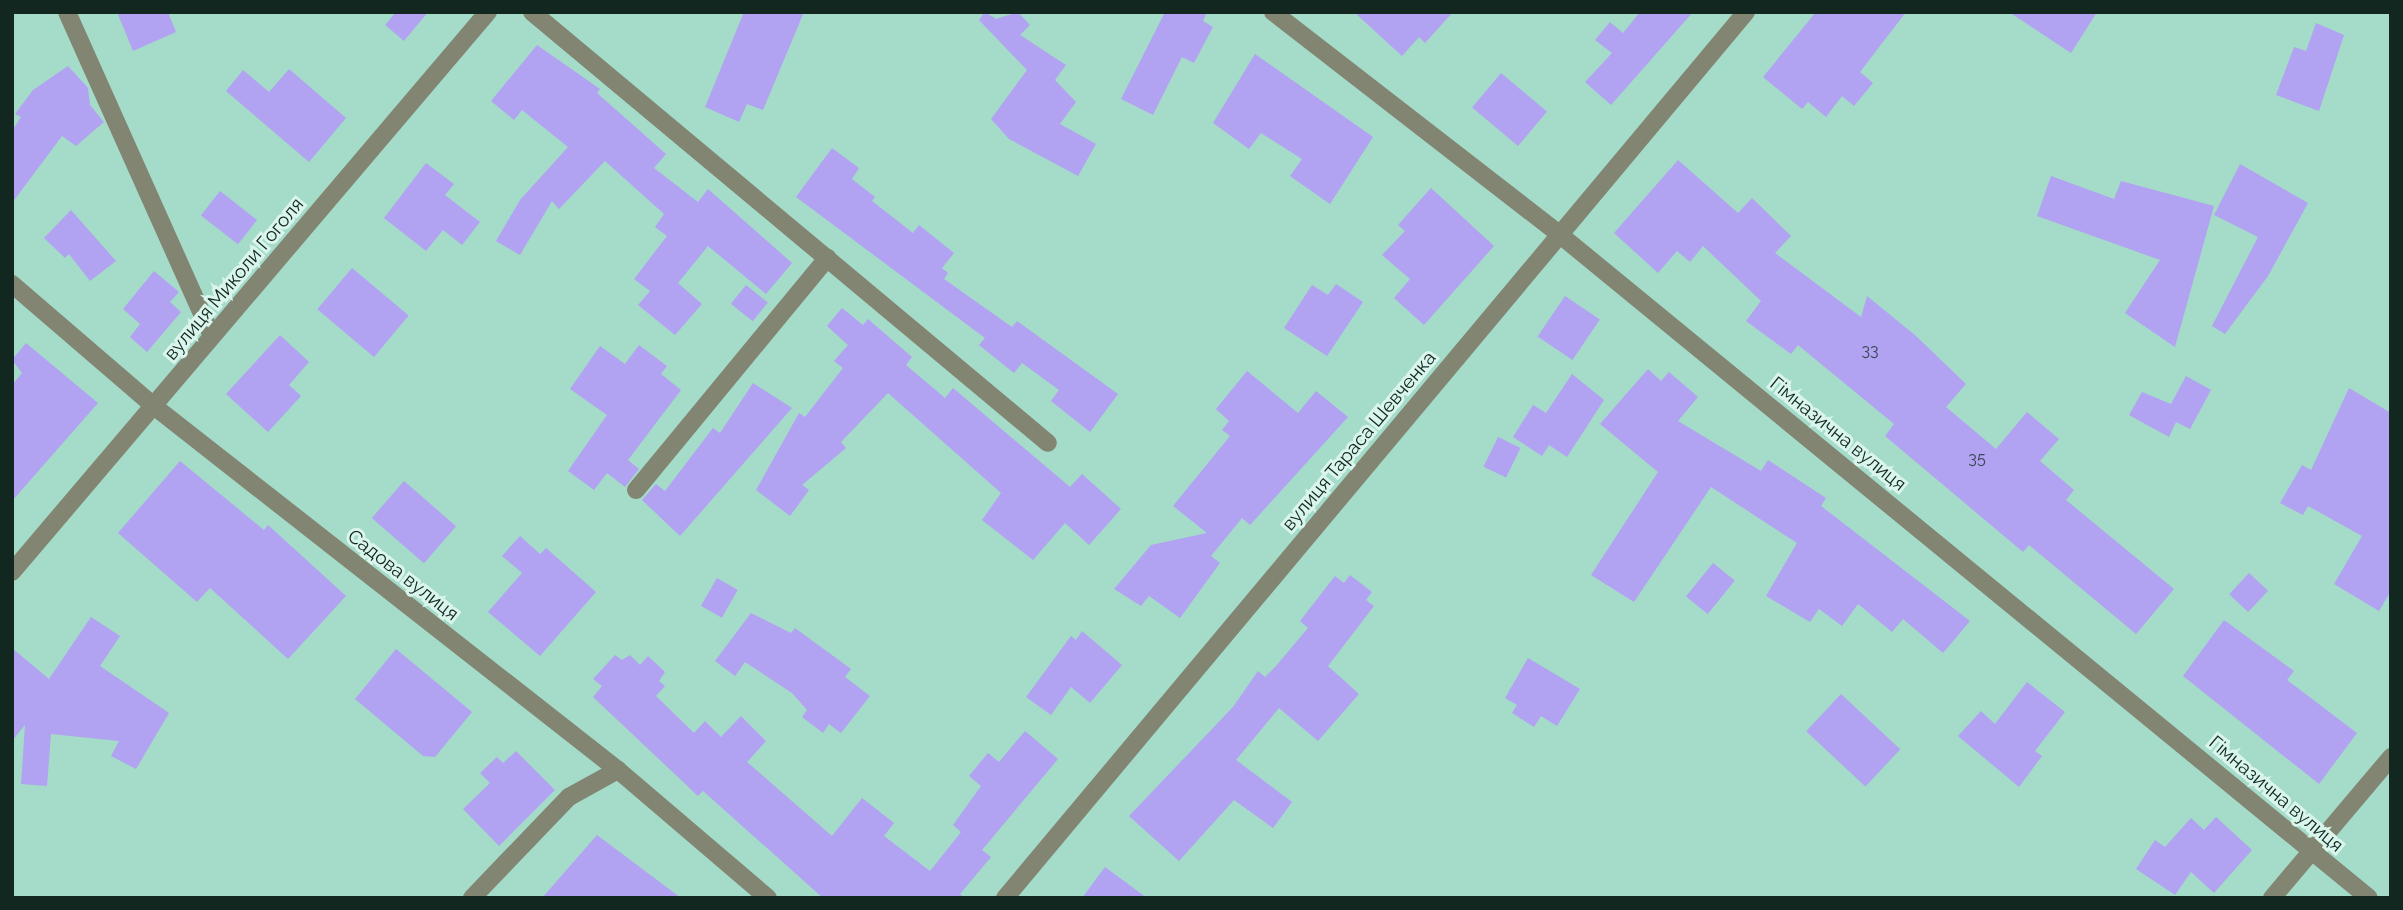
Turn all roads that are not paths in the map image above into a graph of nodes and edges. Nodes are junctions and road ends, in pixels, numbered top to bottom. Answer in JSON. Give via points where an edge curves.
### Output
{"nodes":[{"id":1,"x":67,"y":12,"type":"edge"},
{"id":2,"x":488,"y":12,"type":"edge"},
{"id":3,"x":532,"y":12,"type":"edge"},
{"id":4,"x":1273,"y":12,"type":"edge"},
{"id":5,"x":1746,"y":12,"type":"edge"},
{"id":6,"x":1559,"y":234,"type":"junction"},
{"id":7,"x":827,"y":258,"type":"junction"},
{"id":8,"x":12,"y":284,"type":"edge"},
{"id":9,"x":212,"y":336,"type":"junction"},
{"id":10,"x":155,"y":407,"type":"junction"},
{"id":11,"x":1048,"y":443,"type":"dead end"},
{"id":12,"x":636,"y":490,"type":"dead end"},
{"id":13,"x":12,"y":572,"type":"edge"},
{"id":14,"x":2391,"y":757,"type":"edge"},
{"id":15,"x":618,"y":770,"type":"junction"},
{"id":16,"x":2313,"y":852,"type":"junction"},
{"id":17,"x":472,"y":898,"type":"edge"},
{"id":18,"x":768,"y":898,"type":"edge"},
{"id":19,"x":1005,"y":898,"type":"edge"},
{"id":20,"x":2272,"y":898,"type":"edge"},
{"id":21,"x":2369,"y":898,"type":"edge"}],
"edges":[{"from":1,"to":9,"type":"street"},
{"from":2,"to":9,"type":"street","name":"вулиця Миколи Гоголя"},
{"from":3,"to":7,"type":"street"},
{"from":4,"to":6,"type":"street","name":"Гімназична вулиця"},
{"from":5,"to":6,"type":"street","name":"вулиця Тараса Шевченка"},
{"from":6,"to":16,"type":"street","name":"Гімназична вулиця"},
{"from":6,"to":19,"type":"street","name":"вулиця Тараса Шевченка"},
{"from":7,"to":11,"type":"street"},
{"from":7,"to":12,"type":"street"},
{"from":8,"to":10,"type":"street","name":"Садова вулиця"},
{"from":9,"to":10,"type":"street","name":"вулиця Миколи Гоголя"},
{"from":10,"to":13,"type":"street","name":"вулиця Миколи Гоголя"},
{"from":10,"to":15,"type":"street","name":"Садова вулиця"},
{"from":14,"to":16,"type":"street"},
{"from":15,"to":17,"type":"street","via":[[569,797]]},
{"from":15,"to":18,"type":"street","name":"Садова вулиця"},
{"from":16,"to":20,"type":"street"},
{"from":16,"to":21,"type":"street","name":"Гімназична вулиця"}]}
